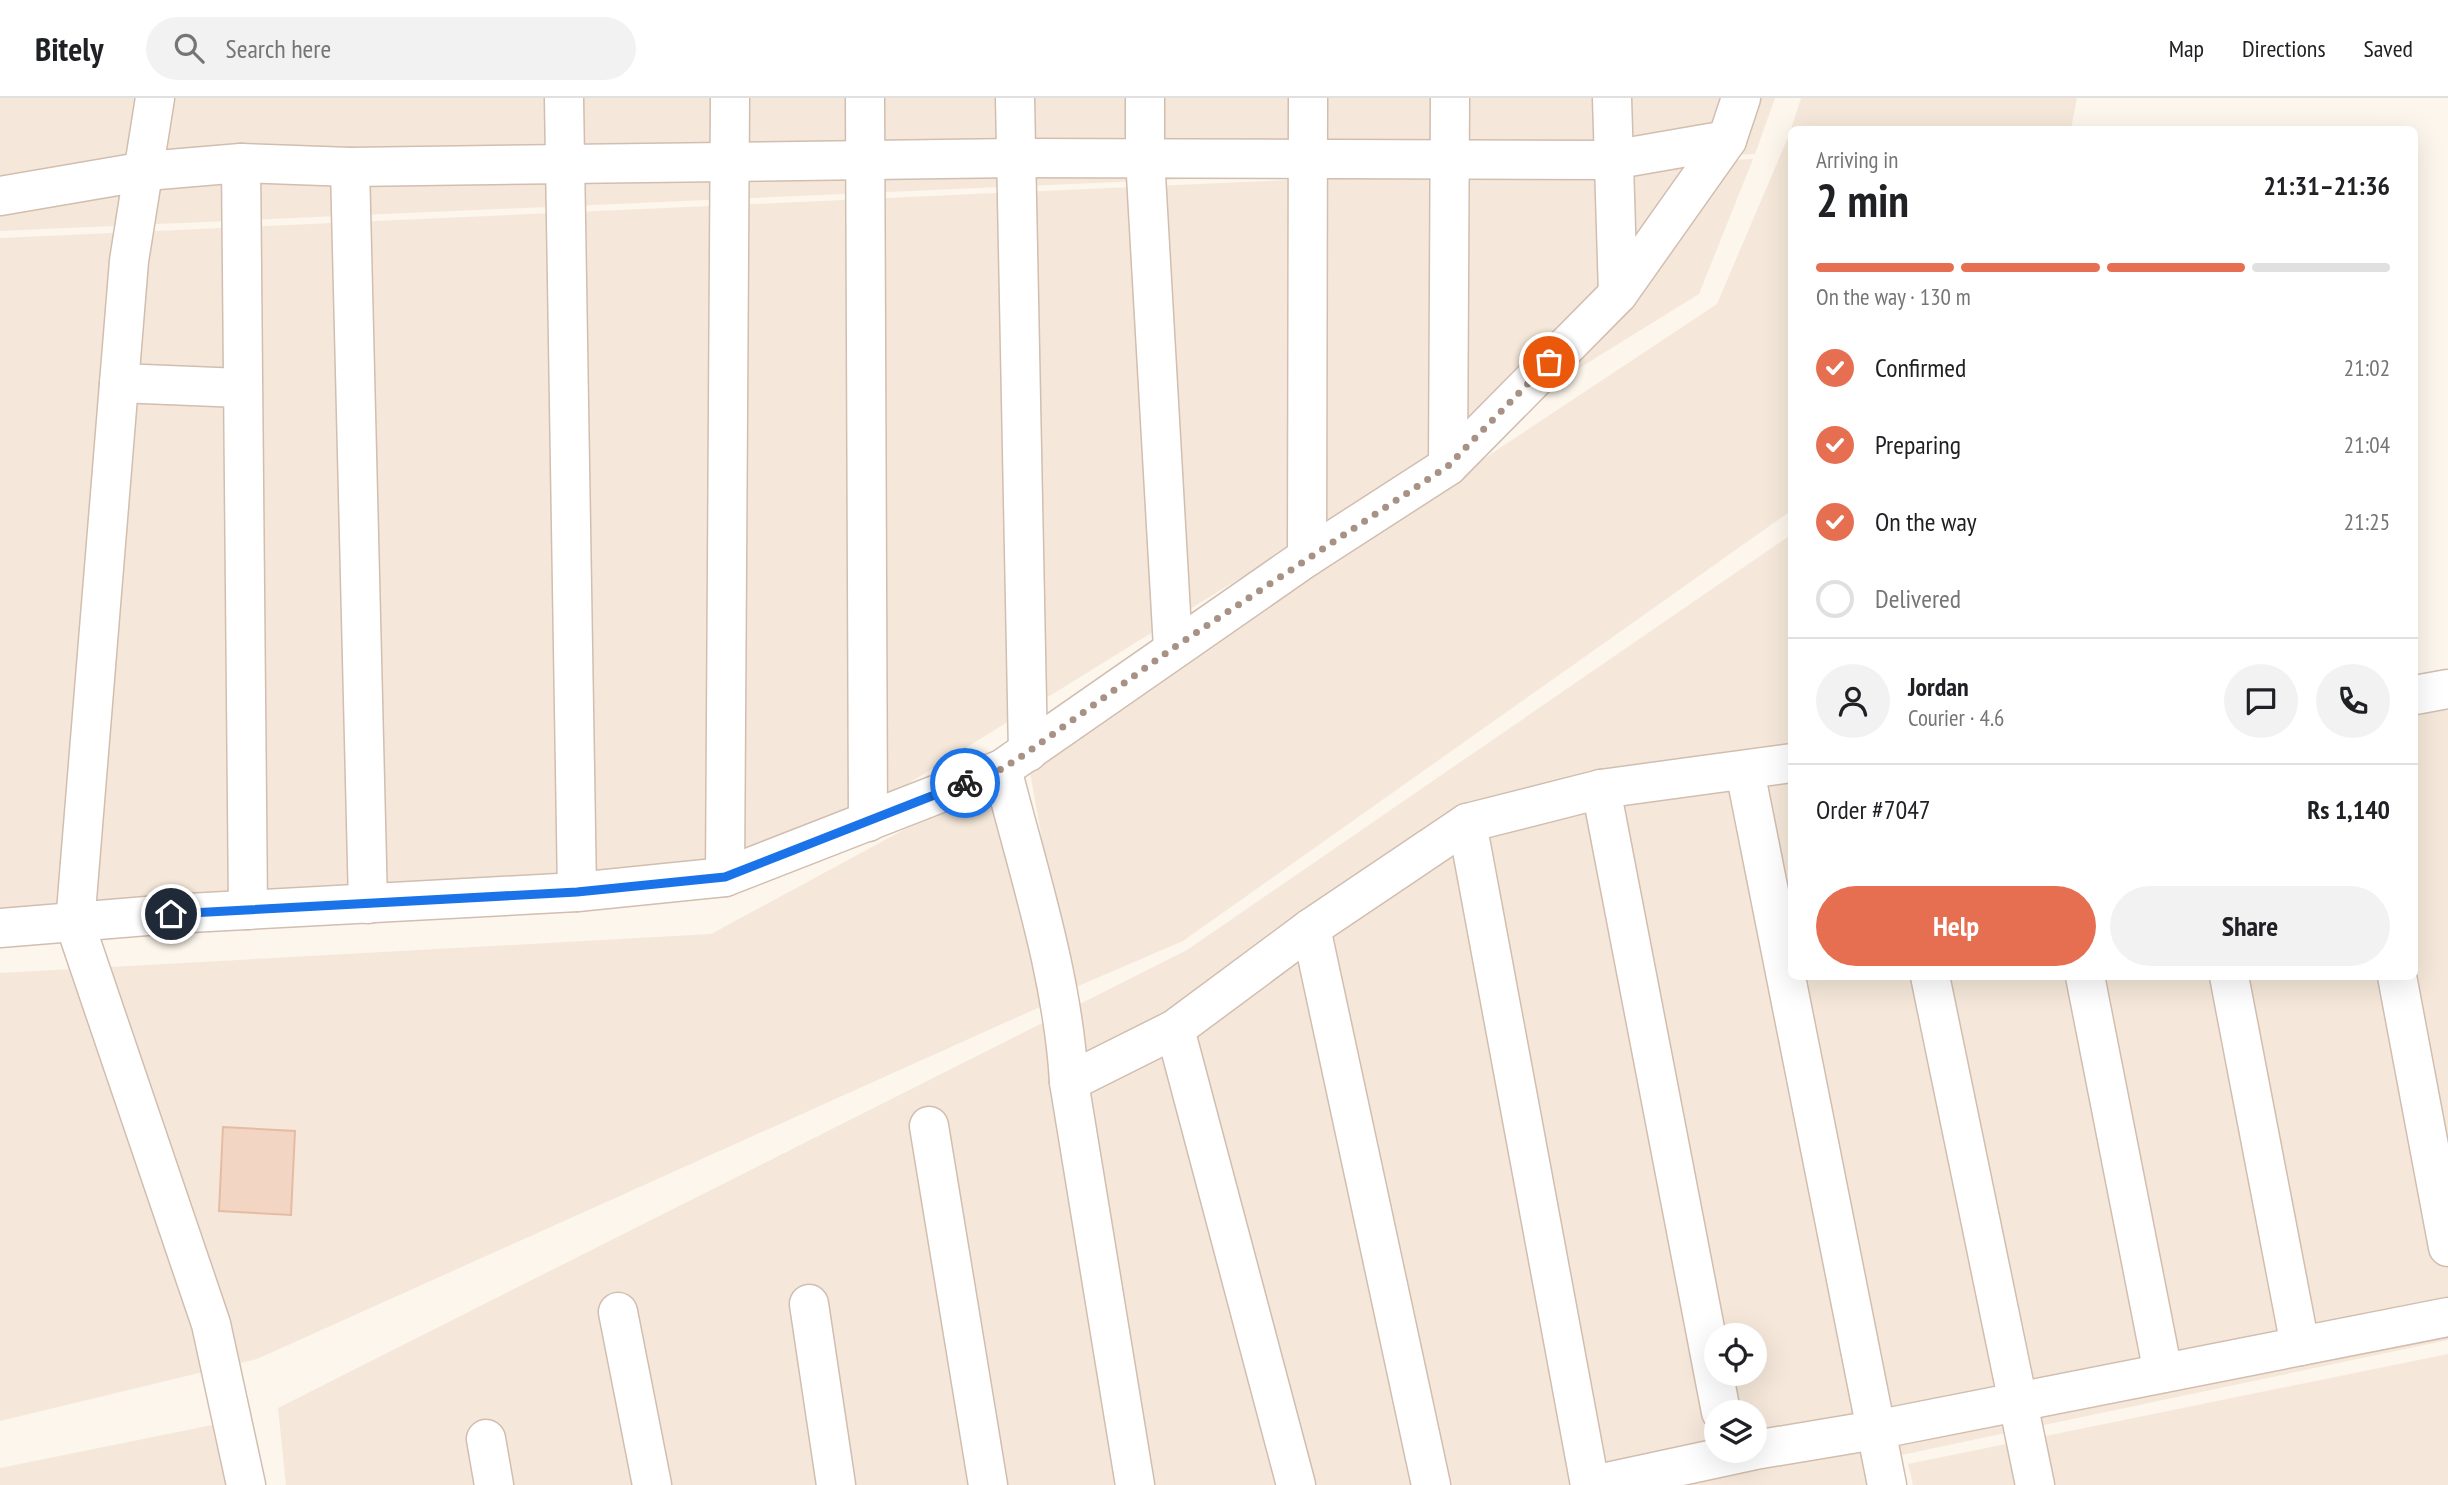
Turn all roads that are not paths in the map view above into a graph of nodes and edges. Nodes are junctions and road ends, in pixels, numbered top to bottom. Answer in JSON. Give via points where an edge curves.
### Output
{"nodes":[{"id":1,"x":155,"y":98,"type":"edge"},
{"id":2,"x":564,"y":98,"type":"edge"},
{"id":3,"x":730,"y":98,"type":"edge"},
{"id":4,"x":865,"y":98,"type":"edge"},
{"id":5,"x":1015,"y":98,"type":"edge"},
{"id":6,"x":1145,"y":98,"type":"edge"},
{"id":7,"x":1308,"y":98,"type":"edge"},
{"id":8,"x":1450,"y":98,"type":"edge"},
{"id":9,"x":1612,"y":98,"type":"edge"},
{"id":10,"x":1729,"y":98,"type":"edge"},
{"id":11,"x":1741,"y":98,"type":"edge"},
{"id":12,"x":1727,"y":140,"type":"junction"},
{"id":13,"x":1310,"y":157,"type":"junction"},
{"id":14,"x":1450,"y":157,"type":"junction"},
{"id":15,"x":1016,"y":158,"type":"junction"},
{"id":16,"x":1145,"y":158,"type":"junction"},
{"id":17,"x":864,"y":160,"type":"junction"},
{"id":18,"x":1612,"y":160,"type":"junction"},
{"id":19,"x":729,"y":161,"type":"junction"},
{"id":20,"x":241,"y":163,"type":"junction"},
{"id":21,"x":564,"y":164,"type":"junction"},
{"id":22,"x":350,"y":166,"type":"junction"},
{"id":23,"x":146,"y":171,"type":"junction"},
{"id":24,"x":0,"y":196,"type":"edge"},
{"id":25,"x":1618,"y":294,"type":"junction"},
{"id":26,"x":119,"y":383,"type":"junction"},
{"id":27,"x":242,"y":388,"type":"junction"},
{"id":28,"x":1448,"y":466,"type":"junction"},
{"id":29,"x":1307,"y":557,"type":"junction"},
{"id":30,"x":1173,"y":648,"type":"junction"},
{"id":31,"x":2448,"y":688,"type":"edge"},
{"id":32,"x":2418,"y":694,"type":"edge"},
{"id":33,"x":1015,"y":760,"type":"junction"},
{"id":34,"x":1788,"y":764,"type":"edge"},
{"id":35,"x":1745,"y":771,"type":"junction"},
{"id":36,"x":1601,"y":789,"type":"junction"},
{"id":37,"x":868,"y":822,"type":"junction"},
{"id":38,"x":1467,"y":823,"type":"junction"},
{"id":39,"x":725,"y":877,"type":"junction"},
{"id":40,"x":577,"y":892,"type":"junction"},
{"id":41,"x":368,"y":904,"type":"junction"},
{"id":42,"x":248,"y":910,"type":"junction"},
{"id":43,"x":75,"y":923,"type":"junction"},
{"id":44,"x":0,"y":928,"type":"edge"},
{"id":45,"x":1311,"y":928,"type":"junction"},
{"id":46,"x":1931,"y":980,"type":"edge"},
{"id":47,"x":2086,"y":980,"type":"edge"},
{"id":48,"x":2231,"y":980,"type":"edge"},
{"id":49,"x":2398,"y":980,"type":"edge"},
{"id":50,"x":1175,"y":1029,"type":"junction"},
{"id":51,"x":1068,"y":1067,"type":"junction"},
{"id":52,"x":929,"y":1126,"type":"dead end"},
{"id":53,"x":2448,"y":1247,"type":"edge"},
{"id":54,"x":809,"y":1304,"type":"dead end"},
{"id":55,"x":618,"y":1312,"type":"dead end"},
{"id":56,"x":2448,"y":1317,"type":"edge"},
{"id":57,"x":2300,"y":1346,"type":"junction"},
{"id":58,"x":2163,"y":1373,"type":"junction"},
{"id":59,"x":1719,"y":1400,"type":"edge"},
{"id":60,"x":2020,"y":1401,"type":"junction"},
{"id":61,"x":1875,"y":1430,"type":"junction"},
{"id":62,"x":486,"y":1439,"type":"dead end"},
{"id":63,"x":1767,"y":1452,"type":"edge"},
{"id":64,"x":1713,"y":1463,"type":"edge"},
{"id":65,"x":245,"y":1476,"type":"edge"},
{"id":66,"x":494,"y":1485,"type":"edge"},
{"id":67,"x":652,"y":1485,"type":"edge"},
{"id":68,"x":836,"y":1485,"type":"edge"},
{"id":69,"x":988,"y":1485,"type":"edge"},
{"id":70,"x":1136,"y":1485,"type":"edge"},
{"id":71,"x":1296,"y":1485,"type":"edge"},
{"id":72,"x":1431,"y":1485,"type":"edge"},
{"id":73,"x":1592,"y":1485,"type":"edge"},
{"id":74,"x":1887,"y":1485,"type":"edge"},
{"id":75,"x":2035,"y":1485,"type":"edge"}],
"edges":[{"from":1,"to":23,"type":"street"},
{"from":2,"to":21,"type":"street"},
{"from":3,"to":19,"type":"street"},
{"from":4,"to":17,"type":"street"},
{"from":5,"to":15,"type":"street"},
{"from":6,"to":16,"type":"street"},
{"from":7,"to":13,"type":"street"},
{"from":8,"to":14,"type":"street"},
{"from":9,"to":18,"type":"street"},
{"from":10,"to":12,"type":"street"},
{"from":11,"to":12,"type":"street"},
{"from":12,"to":18,"type":"street"},
{"from":12,"to":25,"type":"street"},
{"from":13,"to":14,"type":"street"},
{"from":13,"to":16,"type":"street"},
{"from":13,"to":29,"type":"street"},
{"from":14,"to":18,"type":"street"},
{"from":14,"to":28,"type":"street"},
{"from":15,"to":16,"type":"street"},
{"from":15,"to":17,"type":"street"},
{"from":15,"to":33,"type":"street"},
{"from":16,"to":30,"type":"street"},
{"from":17,"to":19,"type":"street"},
{"from":17,"to":37,"type":"street"},
{"from":18,"to":25,"type":"street"},
{"from":19,"to":21,"type":"street"},
{"from":19,"to":39,"type":"street"},
{"from":20,"to":22,"type":"street"},
{"from":20,"to":23,"type":"street"},
{"from":20,"to":27,"type":"street"},
{"from":21,"to":22,"type":"street"},
{"from":21,"to":40,"type":"street"},
{"from":22,"to":41,"type":"street"},
{"from":23,"to":24,"type":"street"},
{"from":23,"to":26,"type":"street","via":[[129,261]]},
{"from":25,"to":28,"type":"street"},
{"from":26,"to":27,"type":"street"},
{"from":26,"to":43,"type":"street"},
{"from":27,"to":42,"type":"street"},
{"from":28,"to":29,"type":"street"},
{"from":29,"to":30,"type":"street"},
{"from":30,"to":33,"type":"street"},
{"from":31,"to":32,"type":"street"},
{"from":33,"to":37,"type":"street"},
{"from":33,"to":51,"type":"street"},
{"from":34,"to":35,"type":"street"},
{"from":35,"to":36,"type":"street"},
{"from":35,"to":61,"type":"street"},
{"from":36,"to":38,"type":"street"},
{"from":36,"to":59,"type":"street"},
{"from":37,"to":39,"type":"street"},
{"from":38,"to":45,"type":"street"},
{"from":38,"to":73,"type":"street"},
{"from":39,"to":40,"type":"street"},
{"from":40,"to":41,"type":"street"},
{"from":41,"to":42,"type":"street"},
{"from":42,"to":43,"type":"street"},
{"from":43,"to":44,"type":"street"},
{"from":43,"to":65,"type":"street","via":[[211,1324]]},
{"from":45,"to":50,"type":"street"},
{"from":45,"to":72,"type":"street"},
{"from":46,"to":60,"type":"street"},
{"from":47,"to":58,"type":"street"},
{"from":48,"to":57,"type":"street"},
{"from":49,"to":53,"type":"street"},
{"from":50,"to":51,"type":"street"},
{"from":50,"to":71,"type":"street"},
{"from":51,"to":70,"type":"street"},
{"from":52,"to":69,"type":"street"},
{"from":54,"to":68,"type":"street"},
{"from":55,"to":67,"type":"street"},
{"from":56,"to":57,"type":"street"},
{"from":57,"to":58,"type":"street"},
{"from":58,"to":60,"type":"street"},
{"from":60,"to":61,"type":"street"},
{"from":60,"to":75,"type":"street"},
{"from":61,"to":63,"type":"street"},
{"from":61,"to":74,"type":"street"},
{"from":62,"to":66,"type":"street"},
{"from":64,"to":73,"type":"street"}]}
